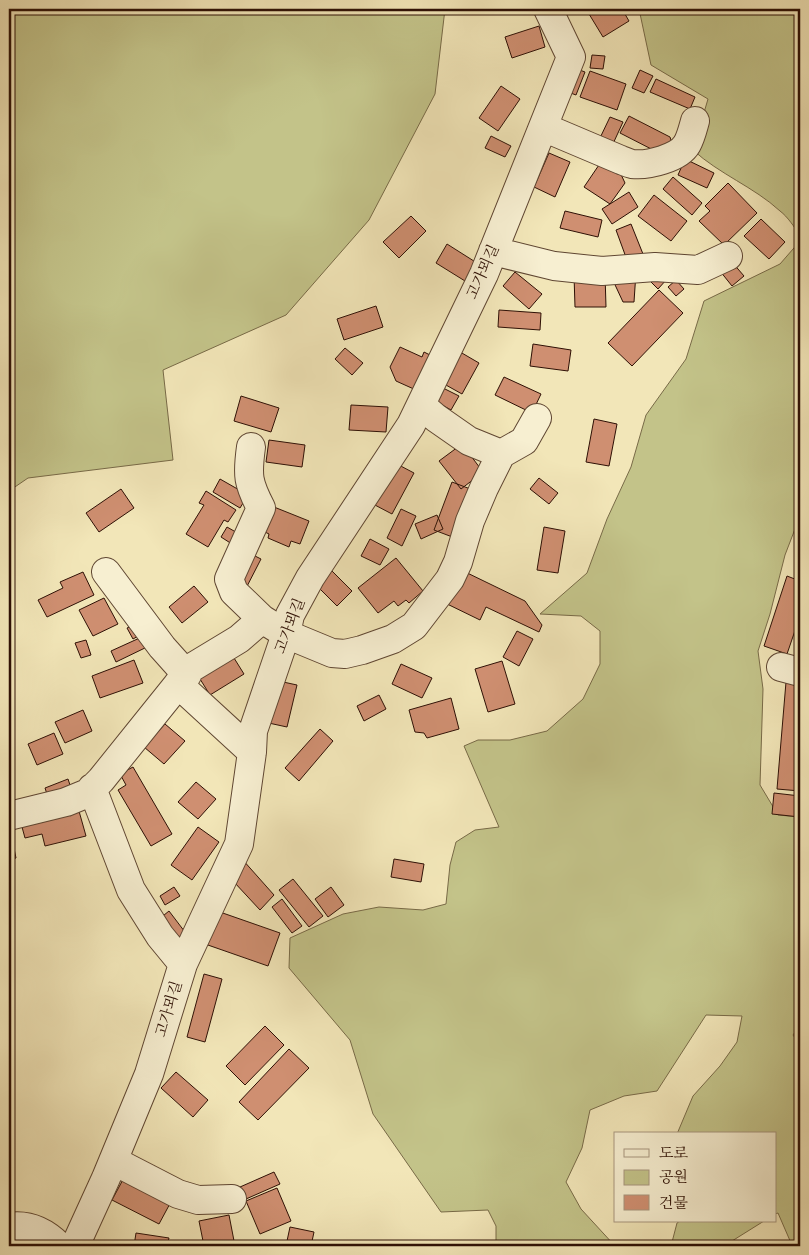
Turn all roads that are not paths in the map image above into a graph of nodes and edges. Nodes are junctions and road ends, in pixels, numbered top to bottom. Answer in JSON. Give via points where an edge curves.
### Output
{"nodes":[{"id":1,"x":548,"y":9,"type":"edge"},
{"id":2,"x":695,"y":121,"type":"dead end"},
{"id":3,"x":543,"y":128,"type":"junction"},
{"id":4,"x":493,"y":251,"type":"junction"},
{"id":5,"x":728,"y":256,"type":"dead end"},
{"id":6,"x":421,"y":405,"type":"junction"},
{"id":7,"x":537,"y":418,"type":"dead end"},
{"id":8,"x":251,"y":447,"type":"dead end"},
{"id":9,"x":500,"y":454,"type":"junction"},
{"id":10,"x":106,"y":572,"type":"dead end"},
{"id":11,"x":262,"y":620,"type":"junction"},
{"id":12,"x":286,"y":634,"type":"junction"},
{"id":13,"x":182,"y":680,"type":"junction"},
{"id":14,"x":252,"y":752,"type":"junction"},
{"id":15,"x":92,"y":788,"type":"junction"},
{"id":16,"x":9,"y":816,"type":"edge"},
{"id":17,"x":183,"y":964,"type":"junction"},
{"id":18,"x":114,"y":1161,"type":"junction"},
{"id":19,"x":232,"y":1199,"type":"dead end"},
{"id":20,"x":9,"y":1228,"type":"edge"},
{"id":21,"x":59,"y":1246,"type":"edge"},
{"id":22,"x":75,"y":1246,"type":"edge"}],
"edges":[{"from":1,"to":3,"type":"street","name":"고가뫼길","via":[[571,57]]},
{"from":2,"to":3,"type":"street","via":[[687,144],[680,152],[640,164],[631,164]]},
{"from":3,"to":4,"type":"street","name":"고가뫼길"},
{"from":4,"to":5,"type":"street","via":[[560,267],[602,271],[655,267],[698,270]]},
{"from":4,"to":6,"type":"street","name":"고가뫼길"},
{"from":6,"to":9,"type":"street","via":[[469,442]]},
{"from":6,"to":12,"type":"street","name":"고가뫼길","via":[[310,578],[290,615]]},
{"from":7,"to":9,"type":"street","via":[[524,441]]},
{"from":8,"to":11,"type":"street","via":[[248,468],[251,488],[262,508],[229,579],[234,592]]},
{"from":9,"to":12,"type":"street","via":[[470,521],[450,579],[414,626],[393,638],[345,654]]},
{"from":10,"to":13,"type":"street"},
{"from":11,"to":12,"type":"street"},
{"from":11,"to":13,"type":"street","via":[[191,668]]},
{"from":12,"to":14,"type":"street","name":"고가뫼길","via":[[253,731]]},
{"from":13,"to":14,"type":"street"},
{"from":13,"to":15,"type":"street","via":[[102,780]]},
{"from":14,"to":17,"type":"street","name":"고가뫼길","via":[[238,844]]},
{"from":15,"to":16,"type":"street","via":[[88,793],[66,802]]},
{"from":15,"to":17,"type":"street","via":[[131,890],[160,936]]},
{"from":17,"to":18,"type":"street","name":"고가뫼길","via":[[149,1074]]},
{"from":18,"to":19,"type":"street","via":[[178,1194],[198,1200]]},
{"from":18,"to":22,"type":"street","name":"고가뫼길"},
{"from":20,"to":21,"type":"street","via":[[33,1229]]}]}
